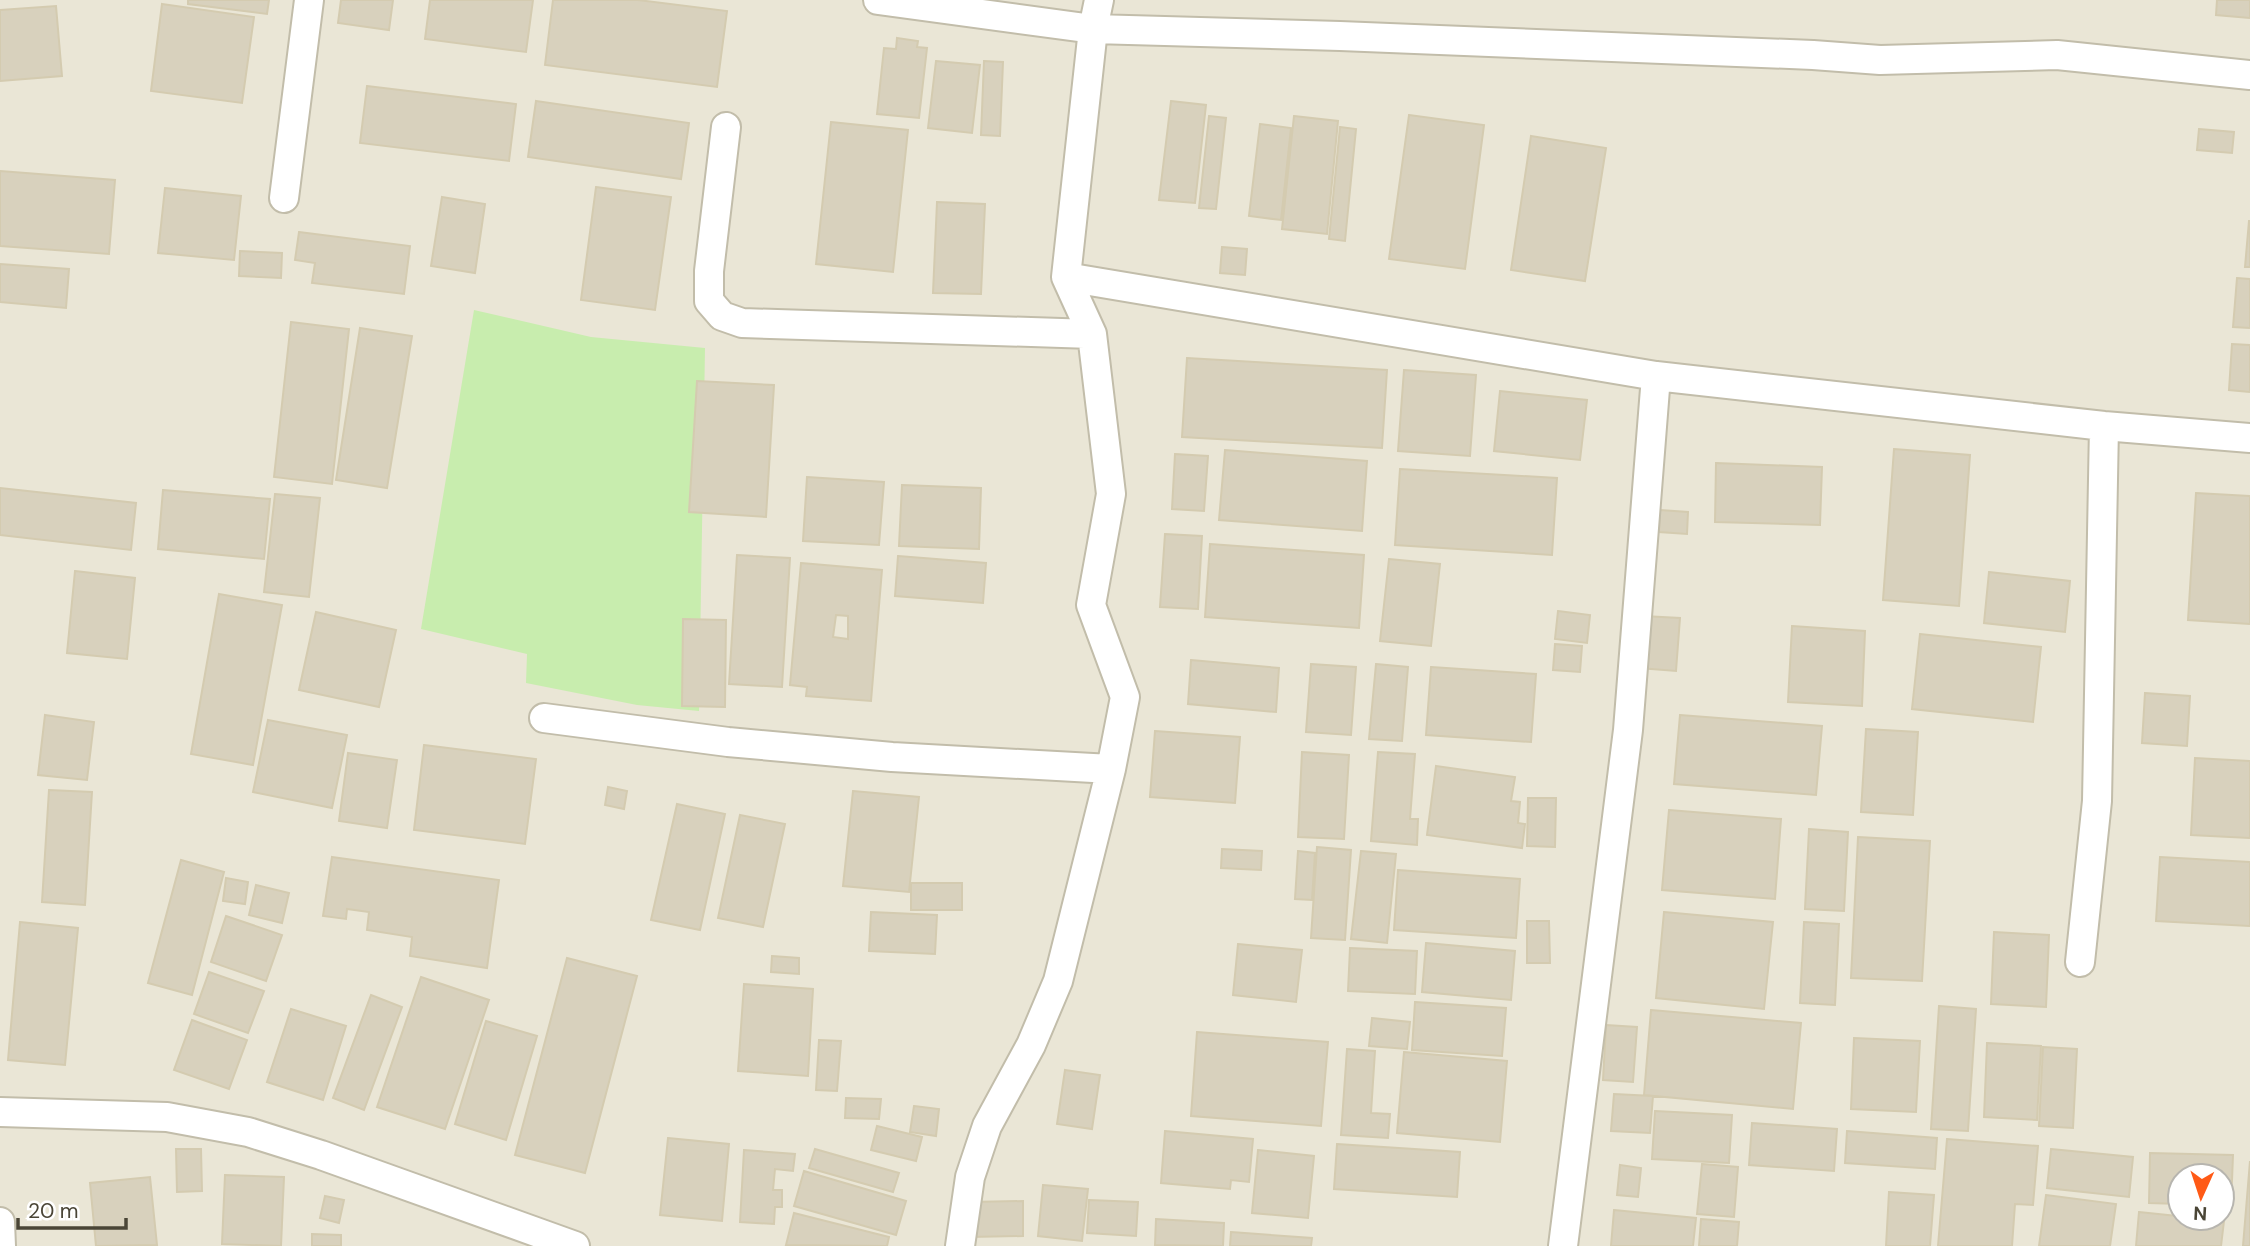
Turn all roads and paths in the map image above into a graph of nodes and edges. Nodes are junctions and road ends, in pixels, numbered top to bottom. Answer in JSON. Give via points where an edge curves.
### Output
{"nodes":[{"id":1,"x":309,"y":0,"type":"edge"},
{"id":2,"x":878,"y":0,"type":"edge"},
{"id":3,"x":1099,"y":0,"type":"edge"},
{"id":4,"x":1093,"y":29,"type":"junction"},
{"id":5,"x":2250,"y":75,"type":"edge"},
{"id":6,"x":726,"y":127,"type":"dead end"},
{"id":7,"x":284,"y":198,"type":"dead end"},
{"id":8,"x":1066,"y":277,"type":"junction"},
{"id":9,"x":1092,"y":334,"type":"junction"},
{"id":10,"x":1656,"y":376,"type":"junction"},
{"id":11,"x":2104,"y":426,"type":"junction"},
{"id":12,"x":2250,"y":438,"type":"edge"},
{"id":13,"x":544,"y":718,"type":"dead end"},
{"id":14,"x":1111,"y":769,"type":"junction"},
{"id":15,"x":2080,"y":962,"type":"dead end"},
{"id":16,"x":0,"y":1112,"type":"edge"},
{"id":17,"x":0,"y":1222,"type":"edge"},
{"id":18,"x":535,"y":1239,"type":"edge"},
{"id":19,"x":1,"y":1246,"type":"edge"},
{"id":20,"x":575,"y":1246,"type":"edge"},
{"id":21,"x":960,"y":1246,"type":"edge"},
{"id":22,"x":1563,"y":1246,"type":"edge"}],
"edges":[{"from":1,"to":7,"type":"street"},
{"from":2,"to":4,"type":"street"},
{"from":3,"to":4,"type":"street"},
{"from":4,"to":5,"type":"street","via":[[1880,60],[2057,55]]},
{"from":4,"to":8,"type":"street"},
{"from":6,"to":9,"type":"street","via":[[709,271],[709,300],[722,316],[742,323]]},
{"from":8,"to":9,"type":"street"},
{"from":8,"to":10,"type":"street"},
{"from":9,"to":14,"type":"street","via":[[1111,494],[1091,605],[1125,697]]},
{"from":10,"to":11,"type":"street"},
{"from":10,"to":22,"type":"street","via":[[1628,730]]},
{"from":11,"to":12,"type":"street"},
{"from":11,"to":15,"type":"street","via":[[2097,801]]},
{"from":13,"to":14,"type":"street","via":[[892,758]]},
{"from":14,"to":21,"type":"street","via":[[1058,981],[1031,1045],[987,1126],[970,1177]]},
{"from":16,"to":18,"type":"street","via":[[167,1116],[248,1132],[321,1155]]},
{"from":17,"to":19,"type":"street"},
{"from":18,"to":20,"type":"street"}]}
